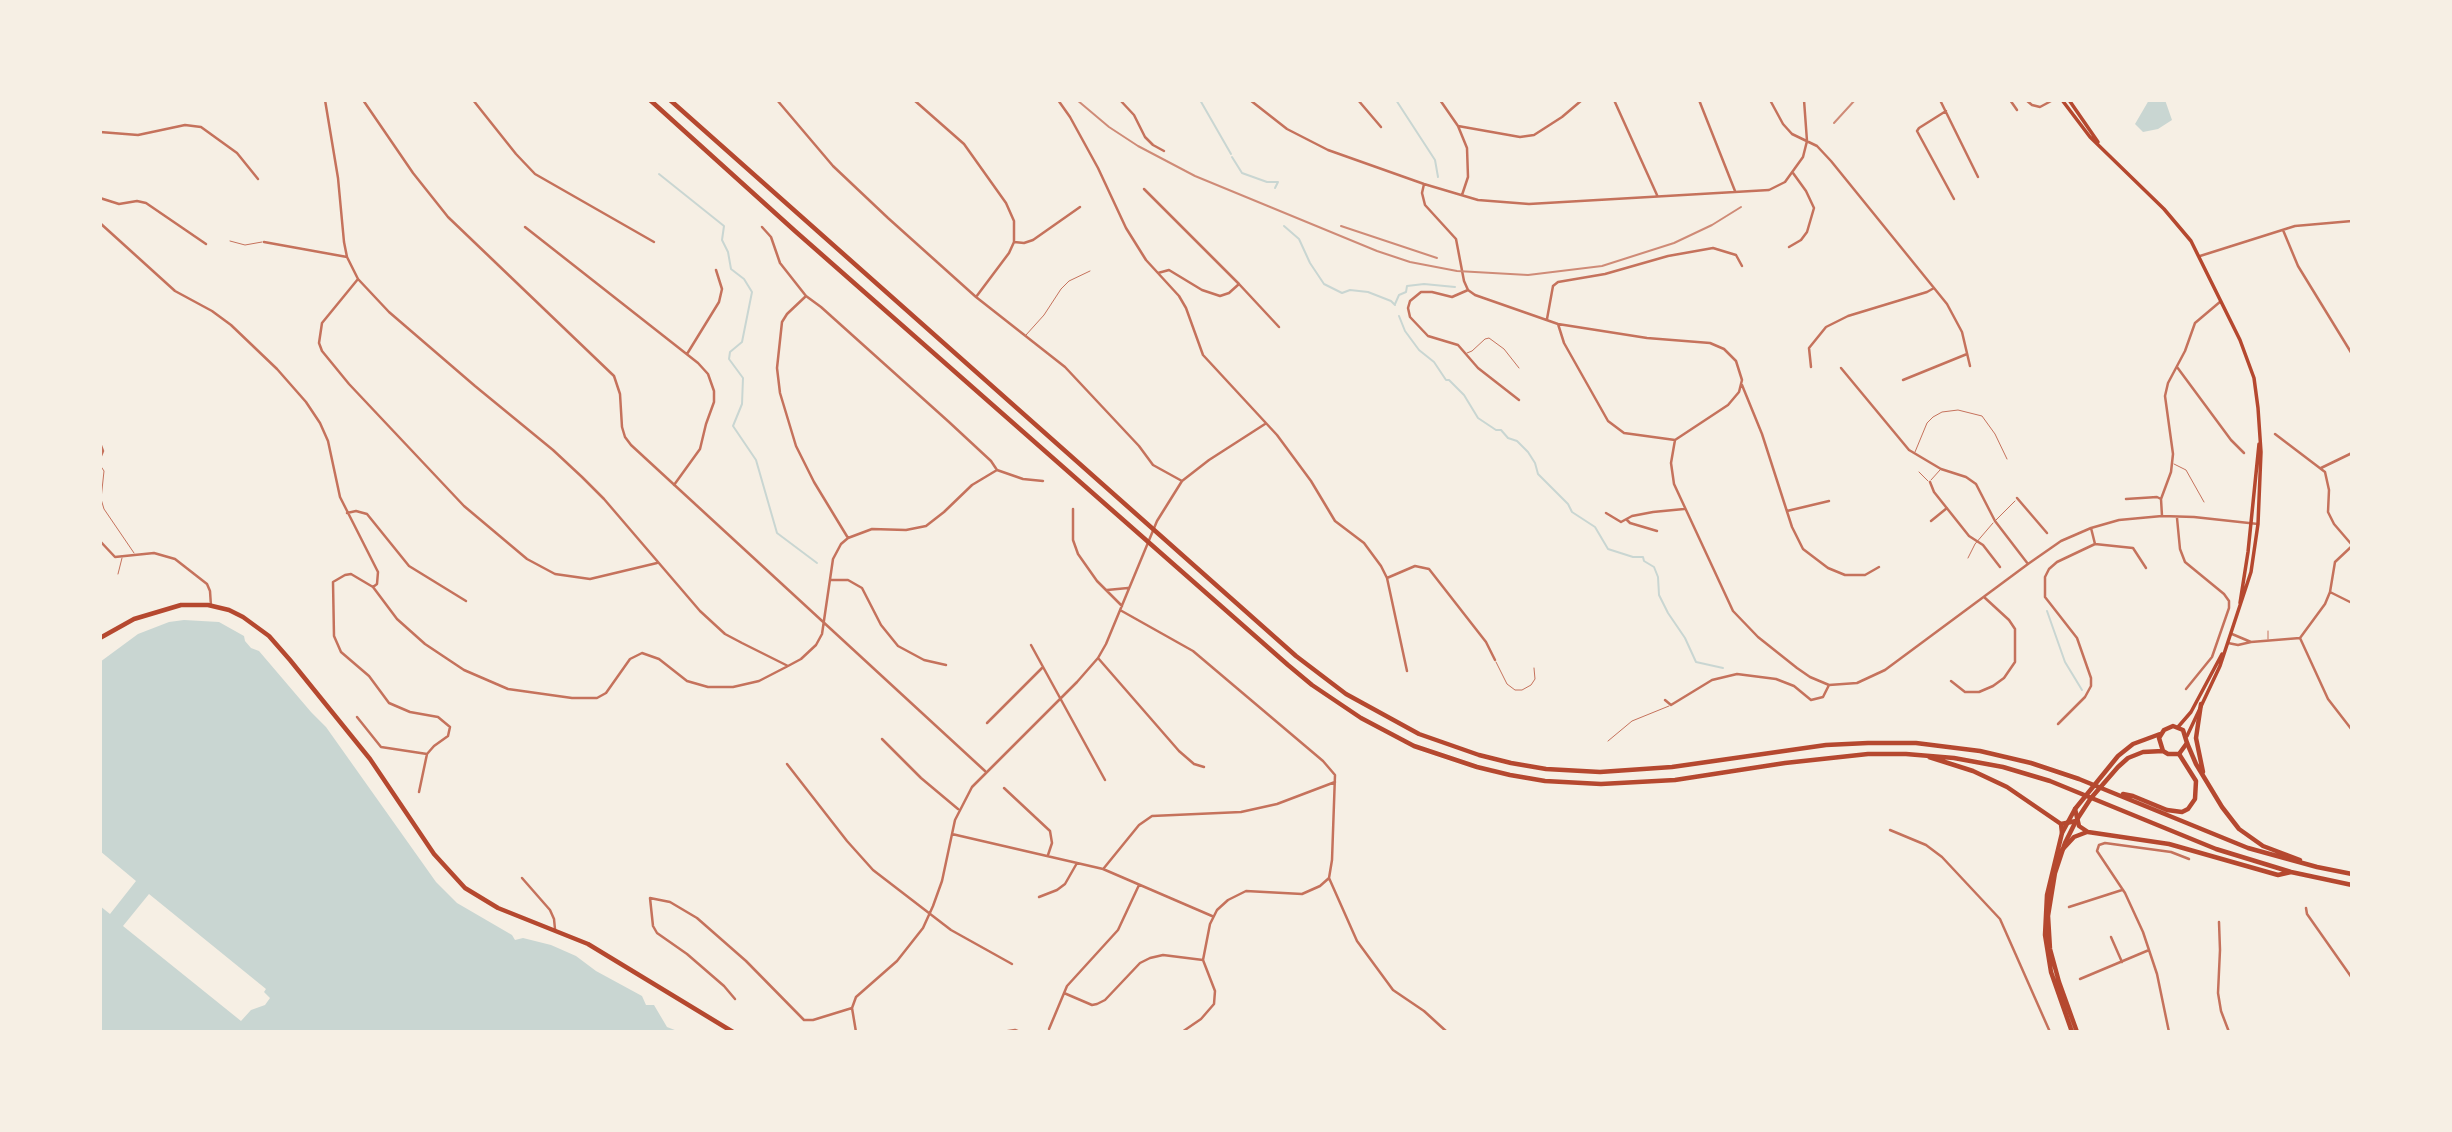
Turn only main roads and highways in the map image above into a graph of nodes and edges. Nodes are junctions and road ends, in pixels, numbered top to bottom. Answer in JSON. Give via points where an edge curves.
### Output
{"nodes":[{"id":1,"x":650,"y":100,"type":"edge"},
{"id":2,"x":670,"y":100,"type":"edge"},
{"id":3,"x":2062,"y":100,"type":"edge"},
{"id":4,"x":2069,"y":100,"type":"edge"},
{"id":5,"x":2104,"y":149,"type":"junction"},
{"id":6,"x":2260,"y":438,"type":"junction"},
{"id":7,"x":2238,"y":613,"type":"junction"},
{"id":8,"x":100,"y":638,"type":"edge"},
{"id":9,"x":2225,"y":649,"type":"junction"},
{"id":10,"x":2201,"y":704,"type":"junction"},
{"id":11,"x":2178,"y":727,"type":"junction"},
{"id":12,"x":2161,"y":734,"type":"junction"},
{"id":13,"x":2187,"y":736,"type":"junction"},
{"id":14,"x":2187,"y":743,"type":"junction"},
{"id":15,"x":2163,"y":751,"type":"junction"},
{"id":16,"x":2179,"y":754,"type":"junction"},
{"id":17,"x":1925,"y":755,"type":"junction"},
{"id":18,"x":2205,"y":780,"type":"junction"},
{"id":19,"x":2114,"y":793,"type":"junction"},
{"id":20,"x":2075,"y":809,"type":"junction"},
{"id":21,"x":2076,"y":821,"type":"junction"},
{"id":22,"x":2064,"y":823,"type":"junction"},
{"id":23,"x":2088,"y":832,"type":"junction"},
{"id":24,"x":2063,"y":850,"type":"junction"},
{"id":25,"x":2317,"y":867,"type":"junction"},
{"id":26,"x":2291,"y":872,"type":"junction"},
{"id":27,"x":2352,"y":874,"type":"edge"},
{"id":28,"x":2352,"y":885,"type":"edge"},
{"id":29,"x":733,"y":1032,"type":"edge"},
{"id":30,"x":2072,"y":1032,"type":"edge"},
{"id":31,"x":2077,"y":1032,"type":"edge"}],
"edges":[{"from":1,"to":17,"type":"main road","via":[[1287,665],[1385,732],[1477,767],[1572,784],[1675,780],[1858,755]]},
{"from":2,"to":19,"type":"main road","via":[[1296,656],[1356,700],[1419,734],[1479,755],[1574,771],[1652,769],[1826,746],[1934,744],[2031,763]]},
{"from":3,"to":5,"type":"main road"},
{"from":4,"to":5,"type":"main road"},
{"from":5,"to":6,"type":"main road","via":[[2174,219],[2200,256],[2253,374]]},
{"from":6,"to":7,"type":"main road"},
{"from":6,"to":7,"type":"main road","via":[[2258,524]]},
{"from":7,"to":9,"type":"main road"},
{"from":8,"to":29,"type":"main road","via":[[123,624],[181,605],[211,606],[243,617],[273,642],[370,759],[434,854],[458,881],[498,908],[587,944]]},
{"from":9,"to":10,"type":"main road"},
{"from":9,"to":11,"type":"main road"},
{"from":10,"to":13,"type":"main road"},
{"from":10,"to":18,"type":"main road","via":[[2196,738]]},
{"from":11,"to":12,"type":"main road","via":[[2168,727]]},
{"from":11,"to":13,"type":"main road"},
{"from":12,"to":15,"type":"main road"},
{"from":12,"to":20,"type":"main road","via":[[2124,749]]},
{"from":13,"to":14,"type":"main road"},
{"from":14,"to":16,"type":"main road"},
{"from":14,"to":18,"type":"main road"},
{"from":15,"to":16,"type":"main road"},
{"from":15,"to":21,"type":"main road","via":[[2143,752],[2123,762]]},
{"from":16,"to":19,"type":"main road","via":[[2196,781],[2195,799],[2188,809],[2167,810]]},
{"from":17,"to":22,"type":"main road","via":[[1994,780]]},
{"from":17,"to":26,"type":"main road","via":[[2003,767],[2103,801],[2216,849]]},
{"from":18,"to":25,"type":"main road","via":[[2228,816],[2251,839]]},
{"from":19,"to":25,"type":"main road","via":[[2230,842]]},
{"from":20,"to":21,"type":"main road"},
{"from":20,"to":22,"type":"main road"},
{"from":21,"to":22,"type":"main road"},
{"from":21,"to":23,"type":"main road"},
{"from":21,"to":24,"type":"main road"},
{"from":22,"to":30,"type":"main road","via":[[2047,895],[2045,935],[2051,972]]},
{"from":23,"to":24,"type":"main road","via":[[2074,837]]},
{"from":23,"to":26,"type":"main road","via":[[2169,844],[2278,875]]},
{"from":24,"to":31,"type":"main road","via":[[2050,895],[2049,942]]},
{"from":25,"to":27,"type":"main road"},
{"from":26,"to":28,"type":"main road"}]}
